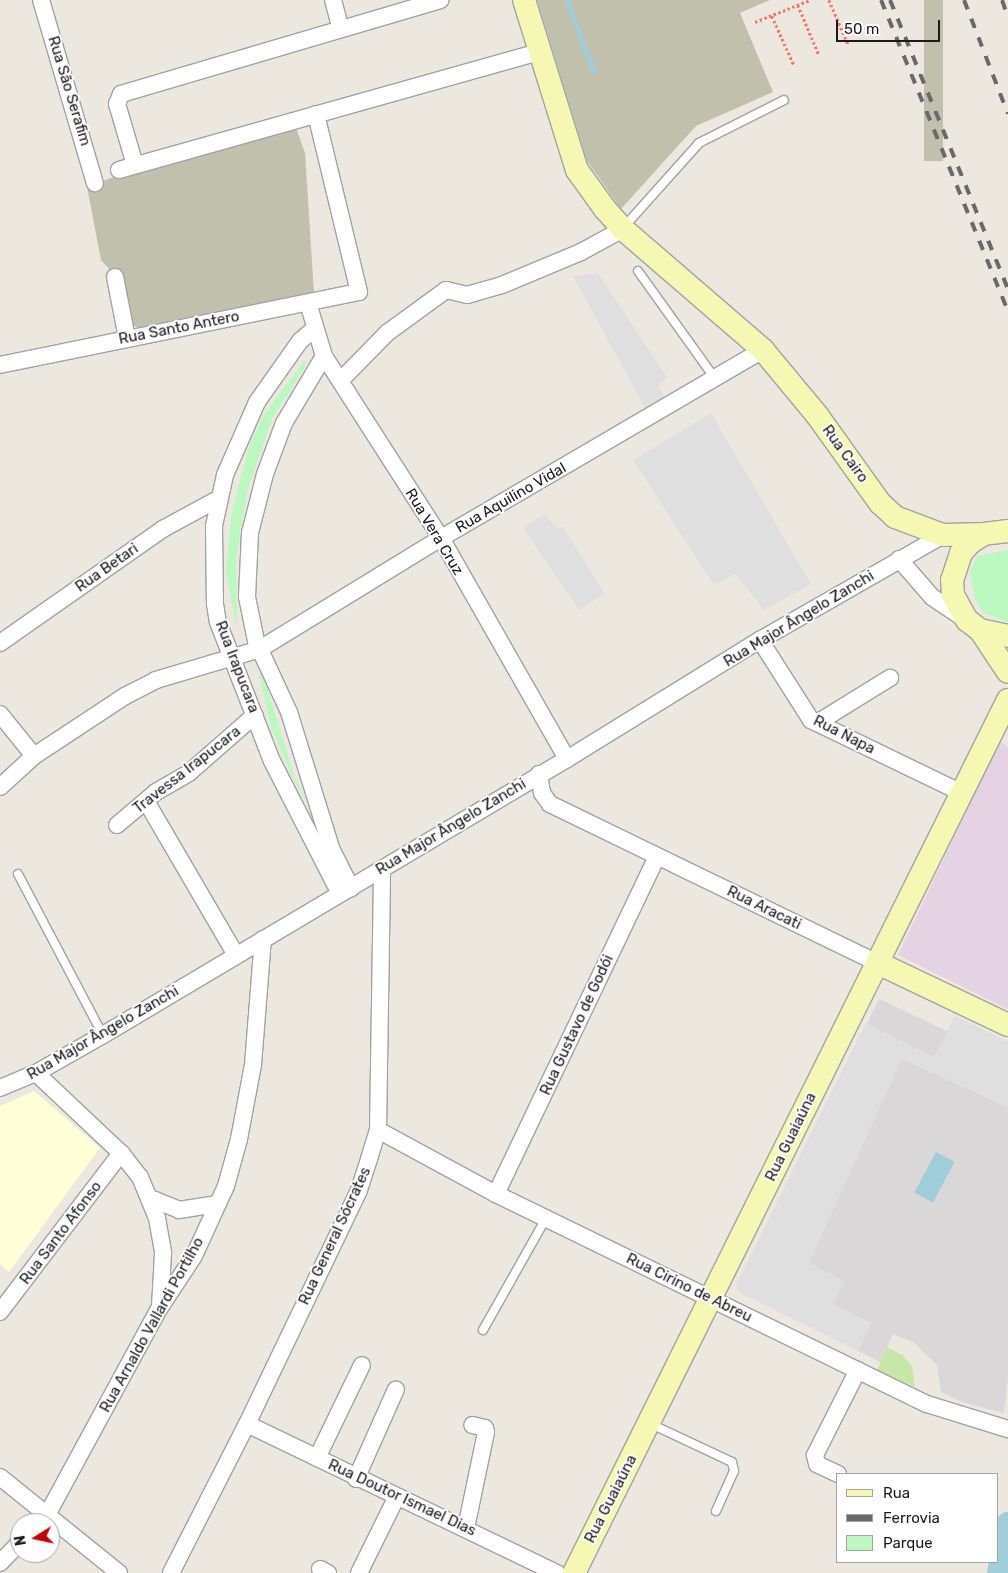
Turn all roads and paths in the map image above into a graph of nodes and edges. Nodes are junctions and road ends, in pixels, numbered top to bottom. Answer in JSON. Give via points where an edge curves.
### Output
{"nodes":[{"id":1,"x":333,"y":0,"type":"edge"},
{"id":2,"x":440,"y":0,"type":"edge"},
{"id":3,"x":524,"y":0,"type":"edge"},
{"id":4,"x":810,"y":0,"type":"edge"},
{"id":5,"x":828,"y":0,"type":"edge"},
{"id":6,"x":44,"y":1,"type":"edge"},
{"id":7,"x":798,"y":5,"type":"junction"},
{"id":8,"x":772,"y":16,"type":"junction"},
{"id":9,"x":755,"y":22,"type":"dead end"},
{"id":10,"x":340,"y":27,"type":"junction"},
{"id":11,"x":848,"y":44,"type":"dead end"},
{"id":12,"x":540,"y":51,"type":"junction"},
{"id":13,"x":820,"y":55,"type":"dead end"},
{"id":14,"x":794,"y":65,"type":"dead end"},
{"id":15,"x":784,"y":100,"type":"dead end"},
{"id":16,"x":316,"y":114,"type":"junction"},
{"id":17,"x":135,"y":165,"type":"junction"},
{"id":18,"x":119,"y":170,"type":"dead end"},
{"id":19,"x":95,"y":183,"type":"dead end"},
{"id":20,"x":622,"y":228,"type":"junction"},
{"id":21,"x":638,"y":272,"type":"dead end"},
{"id":22,"x":115,"y":277,"type":"dead end"},
{"id":23,"x":308,"y":303,"type":"junction"},
{"id":24,"x":314,"y":329,"type":"junction"},
{"id":25,"x":127,"y":338,"type":"junction"},
{"id":26,"x":763,"y":350,"type":"junction"},
{"id":27,"x":324,"y":356,"type":"junction"},
{"id":28,"x":0,"y":365,"type":"edge"},
{"id":29,"x":714,"y":377,"type":"junction"},
{"id":30,"x":341,"y":380,"type":"junction"},
{"id":31,"x":218,"y":499,"type":"junction"},
{"id":32,"x":1008,"y":531,"type":"edge"},
{"id":33,"x":984,"y":534,"type":"junction"},
{"id":34,"x":943,"y":535,"type":"junction"},
{"id":35,"x":441,"y":538,"type":"junction"},
{"id":36,"x":899,"y":559,"type":"junction"},
{"id":37,"x":973,"y":625,"type":"junction"},
{"id":38,"x":1008,"y":636,"type":"edge"},
{"id":39,"x":760,"y":640,"type":"junction"},
{"id":40,"x":0,"y":642,"type":"edge"},
{"id":41,"x":260,"y":649,"type":"junction"},
{"id":42,"x":234,"y":657,"type":"junction"},
{"id":43,"x":1008,"y":672,"type":"edge"},
{"id":44,"x":890,"y":678,"type":"dead end"},
{"id":45,"x":1008,"y":700,"type":"edge"},
{"id":46,"x":0,"y":714,"type":"edge"},
{"id":47,"x":256,"y":715,"type":"junction"},
{"id":48,"x":817,"y":724,"type":"junction"},
{"id":49,"x":34,"y":756,"type":"junction"},
{"id":50,"x":567,"y":759,"type":"junction"},
{"id":51,"x":539,"y":774,"type":"junction"},
{"id":52,"x":0,"y":787,"type":"edge"},
{"id":53,"x":962,"y":793,"type":"junction"},
{"id":54,"x":146,"y":801,"type":"junction"},
{"id":55,"x":117,"y":825,"type":"dead end"},
{"id":56,"x":657,"y":856,"type":"junction"},
{"id":57,"x":382,"y":870,"type":"junction"},
{"id":58,"x":18,"y":874,"type":"dead end"},
{"id":59,"x":346,"y":891,"type":"junction"},
{"id":60,"x":263,"y":939,"type":"junction"},
{"id":61,"x":236,"y":955,"type":"junction"},
{"id":62,"x":878,"y":963,"type":"junction"},
{"id":63,"x":1008,"y":1025,"type":"edge"},
{"id":64,"x":103,"y":1035,"type":"junction"},
{"id":65,"x":36,"y":1073,"type":"junction"},
{"id":66,"x":0,"y":1088,"type":"edge"},
{"id":67,"x":378,"y":1130,"type":"junction"},
{"id":68,"x":121,"y":1153,"type":"junction"},
{"id":69,"x":496,"y":1194,"type":"junction"},
{"id":70,"x":150,"y":1198,"type":"junction"},
{"id":71,"x":216,"y":1204,"type":"junction"},
{"id":72,"x":546,"y":1218,"type":"junction"},
{"id":73,"x":711,"y":1299,"type":"junction"},
{"id":74,"x":160,"y":1309,"type":"junction"},
{"id":75,"x":0,"y":1312,"type":"edge"},
{"id":76,"x":483,"y":1330,"type":"dead end"},
{"id":77,"x":362,"y":1365,"type":"dead end"},
{"id":78,"x":858,"y":1370,"type":"junction"},
{"id":79,"x":396,"y":1389,"type":"dead end"},
{"id":80,"x":649,"y":1423,"type":"junction"},
{"id":81,"x":247,"y":1424,"type":"junction"},
{"id":82,"x":472,"y":1424,"type":"dead end"},
{"id":83,"x":1008,"y":1429,"type":"edge"},
{"id":84,"x":317,"y":1458,"type":"junction"},
{"id":85,"x":836,"y":1473,"type":"edge"},
{"id":86,"x":0,"y":1477,"type":"edge"},
{"id":87,"x":356,"y":1479,"type":"junction"},
{"id":88,"x":396,"y":1498,"type":"junction"},
{"id":89,"x":716,"y":1510,"type":"dead end"},
{"id":90,"x":37,"y":1513,"type":"edge"},
{"id":91,"x":46,"y":1513,"type":"edge"},
{"id":92,"x":466,"y":1528,"type":"junction"},
{"id":93,"x":60,"y":1531,"type":"edge"},
{"id":94,"x":10,"y":1552,"type":"edge"},
{"id":95,"x":0,"y":1563,"type":"edge"},
{"id":96,"x":119,"y":1573,"type":"edge"},
{"id":97,"x":171,"y":1573,"type":"edge"},
{"id":98,"x":358,"y":1573,"type":"edge"},
{"id":99,"x":557,"y":1573,"type":"edge"},
{"id":100,"x":574,"y":1573,"type":"edge"}],
"edges":[{"from":1,"to":10,"type":"street"},
{"from":2,"to":10,"type":"street"},
{"from":3,"to":12,"type":"street","name":"Rua Cairo"},
{"from":4,"to":7,"type":"path"},
{"from":5,"to":11,"type":"path"},
{"from":6,"to":19,"type":"street","name":"Rua São Serafim"},
{"from":7,"to":8,"type":"path"},
{"from":7,"to":13,"type":"path"},
{"from":8,"to":9,"type":"path"},
{"from":8,"to":14,"type":"path"},
{"from":10,"to":17,"type":"street","via":[[121,94],[117,104]]},
{"from":12,"to":16,"type":"street"},
{"from":12,"to":20,"type":"street","name":"Rua Cairo","via":[[577,170]]},
{"from":15,"to":20,"type":"lane","via":[[699,143]]},
{"from":16,"to":17,"type":"street"},
{"from":16,"to":23,"type":"street","name":"Rua Santo Antero","via":[[359,292]]},
{"from":17,"to":18,"type":"street"},
{"from":20,"to":26,"type":"street","name":"Rua Cairo"},
{"from":20,"to":30,"type":"street","via":[[581,252],[502,285],[467,295],[446,290],[387,333]]},
{"from":21,"to":29,"type":"lane"},
{"from":22,"to":25,"type":"street"},
{"from":23,"to":24,"type":"street","name":"Rua Vera Cruz"},
{"from":23,"to":25,"type":"street","name":"Rua Santo Antero"},
{"from":24,"to":27,"type":"street","name":"Rua Vera Cruz"},
{"from":24,"to":31,"type":"street","name":"Rua Irapucara","via":[[300,341],[257,402],[242,431]]},
{"from":25,"to":28,"type":"street","name":"Rua Santo Antero"},
{"from":26,"to":29,"type":"street","name":"Rua Aquilino Vidal"},
{"from":26,"to":34,"type":"street","name":"Rua Cairo","via":[[817,414],[880,503],[895,517]]},
{"from":27,"to":30,"type":"street","name":"Rua Vera Cruz"},
{"from":27,"to":41,"type":"street","name":"Rua Irapucara","via":[[284,423],[265,474],[250,533],[247,597]]},
{"from":29,"to":35,"type":"street","name":"Rua Aquilino Vidal"},
{"from":30,"to":35,"type":"street","name":"Rua Vera Cruz"},
{"from":31,"to":40,"type":"street","name":"Rua Betari","via":[[163,529]]},
{"from":31,"to":42,"type":"street","name":"Rua Irapucara","via":[[213,549],[215,604],[218,622]]},
{"from":32,"to":33,"type":"street","name":"Rua Major Ângelo Zanchi"},
{"from":33,"to":34,"type":"street","name":"Rua Major Ângelo Zanchi"},
{"from":33,"to":37,"type":"street","via":[[961,553],[953,573],[953,595]]},
{"from":34,"to":36,"type":"street","name":"Rua Major Ângelo Zanchi"},
{"from":35,"to":41,"type":"street","name":"Rua Aquilino Vidal"},
{"from":35,"to":50,"type":"street","name":"Rua Vera Cruz"},
{"from":36,"to":37,"type":"street","via":[[932,597]]},
{"from":36,"to":39,"type":"street","name":"Rua Major Ângelo Zanchi"},
{"from":37,"to":38,"type":"street"},
{"from":37,"to":43,"type":"street","via":[[1001,658]]},
{"from":39,"to":48,"type":"street","name":"Rua Napa","via":[[804,713]]},
{"from":39,"to":50,"type":"street","name":"Rua Major Ângelo Zanchi"},
{"from":41,"to":42,"type":"street","name":"Rua Aquilino Vidal"},
{"from":41,"to":59,"type":"street","name":"Rua Irapucara","via":[[289,712]]},
{"from":42,"to":47,"type":"street","name":"Rua Irapucara"},
{"from":42,"to":49,"type":"street","name":"Rua Aquilino Vidal","via":[[156,680],[86,719]]},
{"from":44,"to":48,"type":"street"},
{"from":45,"to":53,"type":"street","name":"Rua Guaiaúna"},
{"from":46,"to":49,"type":"street"},
{"from":47,"to":54,"type":"street","name":"Travessa Irapucara","via":[[190,772]]},
{"from":47,"to":59,"type":"street","name":"Rua Irapucara","via":[[272,761]]},
{"from":48,"to":53,"type":"street","name":"Rua Napa"},
{"from":49,"to":52,"type":"street","name":"Rua Aquilino Vidal"},
{"from":50,"to":51,"type":"street","name":"Rua Major Ângelo Zanchi"},
{"from":51,"to":56,"type":"street","name":"Rua Aracati","via":[[542,793],[550,804]]},
{"from":51,"to":57,"type":"street","name":"Rua Major Ângelo Zanchi"},
{"from":53,"to":62,"type":"street","name":"Rua Guaiaúna"},
{"from":54,"to":55,"type":"street","name":"Travessa Irapucara"},
{"from":54,"to":61,"type":"street"},
{"from":56,"to":62,"type":"street","name":"Rua Aracati"},
{"from":56,"to":69,"type":"street","name":"Rua Gustavo de Godói"},
{"from":57,"to":59,"type":"street","name":"Rua Major Ângelo Zanchi"},
{"from":57,"to":67,"type":"street","name":"Rua General Sócrates"},
{"from":58,"to":64,"type":"lane"},
{"from":59,"to":60,"type":"street","name":"Rua Major Ângelo Zanchi"},
{"from":60,"to":61,"type":"street","name":"Rua Major Ângelo Zanchi"},
{"from":60,"to":71,"type":"street","name":"Rua Arnaldo Vallardi Portilho","via":[[253,1065],[226,1186]]},
{"from":61,"to":64,"type":"street","name":"Rua Major Ângelo Zanchi"},
{"from":62,"to":63,"type":"street","name":"Rua Aracati"},
{"from":62,"to":73,"type":"street","name":"Rua Guaiaúna"},
{"from":64,"to":65,"type":"street","name":"Rua Major Ângelo Zanchi"},
{"from":65,"to":66,"type":"street","name":"Rua Major Ângelo Zanchi"},
{"from":65,"to":68,"type":"street"},
{"from":67,"to":69,"type":"street","name":"Rua Cirino de Abreu"},
{"from":67,"to":81,"type":"street","name":"Rua General Sócrates","via":[[359,1190]]},
{"from":68,"to":70,"type":"street","via":[[140,1177]]},
{"from":68,"to":75,"type":"street","name":"Rua Santo Afonso"},
{"from":69,"to":72,"type":"street","name":"Rua Cirino de Abreu"},
{"from":70,"to":71,"type":"street","via":[[179,1210]]},
{"from":70,"to":74,"type":"street","via":[[163,1253]]},
{"from":71,"to":74,"type":"street","name":"Rua Arnaldo Vallardi Portilho","via":[[194,1256]]},
{"from":72,"to":73,"type":"street","name":"Rua Cirino de Abreu"},
{"from":72,"to":76,"type":"lane"},
{"from":73,"to":78,"type":"street","name":"Rua Cirino de Abreu"},
{"from":73,"to":80,"type":"street","name":"Rua Guaiaúna"},
{"from":74,"to":91,"type":"street","name":"Rua Arnaldo Vallardi Portilho"},
{"from":77,"to":84,"type":"street"},
{"from":78,"to":83,"type":"street","name":"Rua Cirino de Abreu","via":[[927,1404]]},
{"from":78,"to":85,"type":"street","via":[[815,1455],[818,1464]]},
{"from":79,"to":87,"type":"street"},
{"from":80,"to":89,"type":"lane","via":[[732,1462],[734,1471]]},
{"from":80,"to":100,"type":"street","name":"Rua Guaiaúna"},
{"from":81,"to":84,"type":"street","name":"Rua Doutor Ismael Dias"},
{"from":81,"to":97,"type":"street","name":"Rua General Sócrates"},
{"from":82,"to":92,"type":"street","via":[[486,1432]]},
{"from":84,"to":87,"type":"street","name":"Rua Doutor Ismael Dias"},
{"from":86,"to":90,"type":"street"},
{"from":87,"to":88,"type":"street","name":"Rua Doutor Ismael Dias"},
{"from":88,"to":92,"type":"street","name":"Rua Doutor Ismael Dias"},
{"from":88,"to":98,"type":"street"},
{"from":92,"to":99,"type":"street","name":"Rua Doutor Ismael Dias"},
{"from":93,"to":96,"type":"street"},
{"from":94,"to":95,"type":"street"}]}
